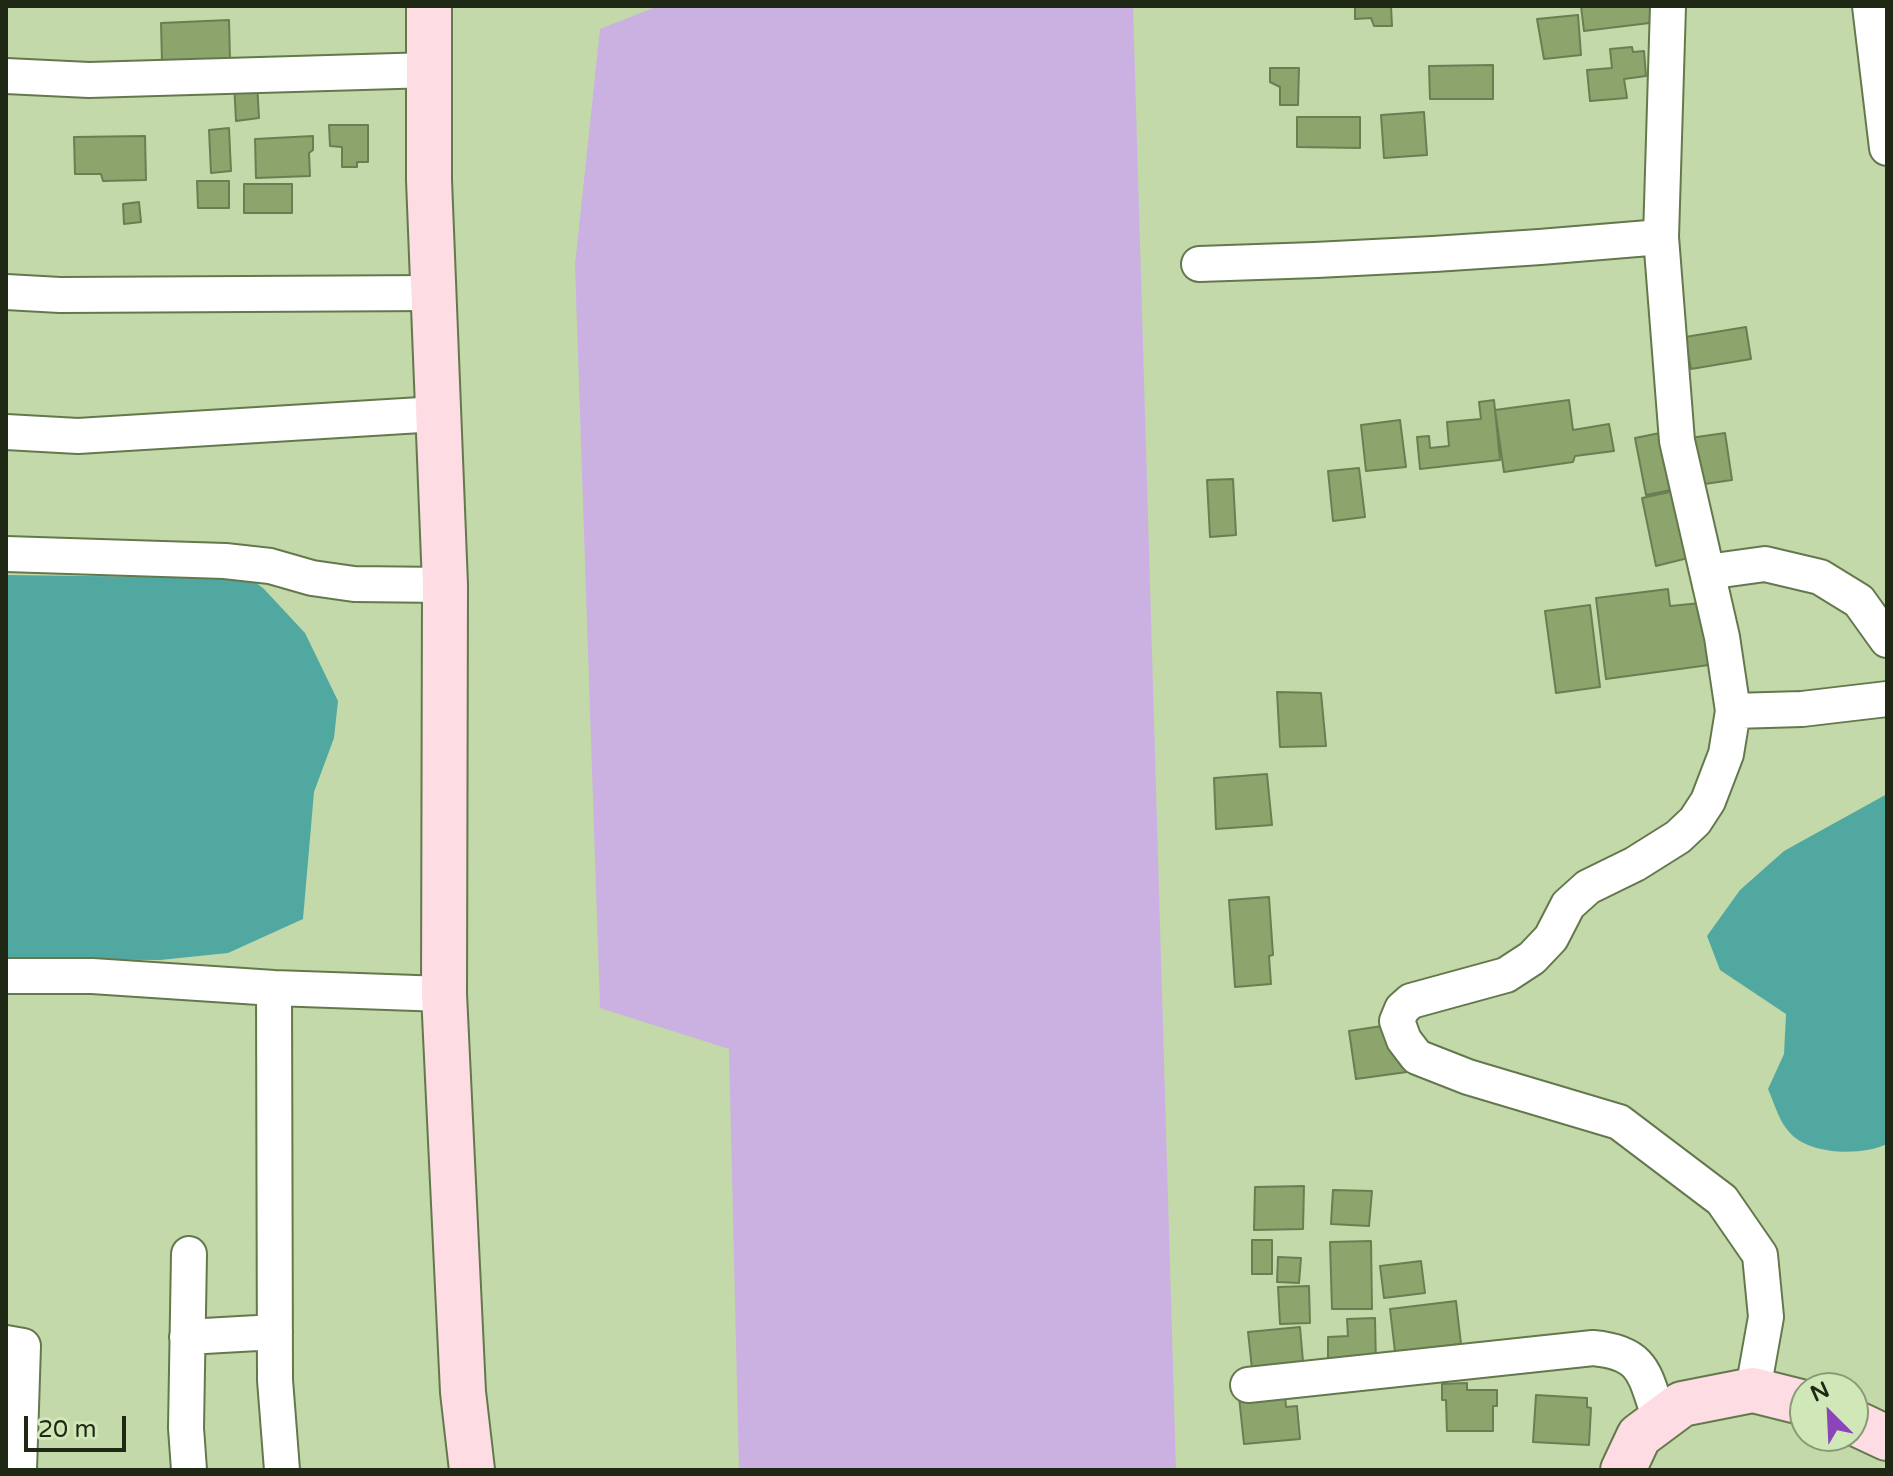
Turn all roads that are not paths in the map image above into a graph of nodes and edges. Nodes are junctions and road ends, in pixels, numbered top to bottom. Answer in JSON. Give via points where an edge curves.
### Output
{"nodes":[{"id":1,"x":429,"y":6,"type":"edge"},
{"id":2,"x":1668,"y":6,"type":"edge"},
{"id":3,"x":1870,"y":6,"type":"edge"},
{"id":4,"x":431,"y":70,"type":"junction"},
{"id":5,"x":6,"y":76,"type":"edge"},
{"id":6,"x":1887,"y":148,"type":"edge"},
{"id":7,"x":1661,"y":237,"type":"junction"},
{"id":8,"x":1199,"y":264,"type":"dead end"},
{"id":9,"x":6,"y":292,"type":"edge"},
{"id":10,"x":433,"y":293,"type":"junction"},
{"id":11,"x":437,"y":414,"type":"junction"},
{"id":12,"x":6,"y":432,"type":"edge"},
{"id":13,"x":6,"y":554,"type":"edge"},
{"id":14,"x":1707,"y":572,"type":"junction"},
{"id":15,"x":445,"y":585,"type":"junction"},
{"id":16,"x":1887,"y":640,"type":"edge"},
{"id":17,"x":1887,"y":699,"type":"edge"},
{"id":18,"x":1733,"y":711,"type":"junction"},
{"id":19,"x":6,"y":976,"type":"edge"},
{"id":20,"x":274,"y":988,"type":"junction"},
{"id":21,"x":444,"y":994,"type":"junction"},
{"id":22,"x":189,"y":1254,"type":"dead end"},
{"id":23,"x":275,"y":1332,"type":"junction"},
{"id":24,"x":187,"y":1337,"type":"junction"},
{"id":25,"x":6,"y":1343,"type":"edge"},
{"id":26,"x":1248,"y":1385,"type":"dead end"},
{"id":27,"x":1753,"y":1390,"type":"junction"},
{"id":28,"x":1789,"y":1399,"type":"edge"},
{"id":29,"x":1660,"y":1419,"type":"junction"},
{"id":30,"x":19,"y":1470,"type":"edge"},
{"id":31,"x":189,"y":1470,"type":"edge"},
{"id":32,"x":282,"y":1470,"type":"edge"},
{"id":33,"x":472,"y":1470,"type":"edge"},
{"id":34,"x":1623,"y":1470,"type":"edge"}],
"edges":[{"from":1,"to":4,"type":"street"},
{"from":2,"to":7,"type":"street"},
{"from":3,"to":6,"type":"street"},
{"from":4,"to":5,"type":"street","via":[[89,80]]},
{"from":4,"to":10,"type":"street"},
{"from":7,"to":8,"type":"street","via":[[1396,258]]},
{"from":7,"to":14,"type":"street","via":[[1677,441]]},
{"from":9,"to":10,"type":"street"},
{"from":10,"to":11,"type":"street"},
{"from":11,"to":12,"type":"street","via":[[78,436]]},
{"from":11,"to":15,"type":"street"},
{"from":13,"to":15,"type":"street","via":[[225,561],[354,584]]},
{"from":14,"to":16,"type":"street","via":[[1765,564],[1820,577],[1859,601]]},
{"from":14,"to":18,"type":"street"},
{"from":15,"to":21,"type":"street"},
{"from":17,"to":18,"type":"street"},
{"from":18,"to":27,"type":"street","via":[[1726,754],[1708,801],[1678,837],[1588,887],[1568,905],[1551,938],[1532,958],[1506,975],[1411,1001],[1397,1021],[1417,1057],[1619,1122],[1722,1200],[1760,1255],[1766,1317]]},
{"from":19,"to":20,"type":"street"},
{"from":20,"to":21,"type":"street"},
{"from":20,"to":23,"type":"street"},
{"from":21,"to":33,"type":"street","via":[[463,1392]]},
{"from":22,"to":24,"type":"street"},
{"from":23,"to":24,"type":"street"},
{"from":23,"to":32,"type":"street"},
{"from":24,"to":31,"type":"street"},
{"from":25,"to":30,"type":"street","via":[[23,1346]]},
{"from":26,"to":29,"type":"street","via":[[1593,1348],[1626,1354],[1641,1367]]},
{"from":27,"to":28,"type":"street"},
{"from":27,"to":29,"type":"street","via":[[1682,1404]]},
{"from":29,"to":34,"type":"street","via":[[1639,1436]]}]}
